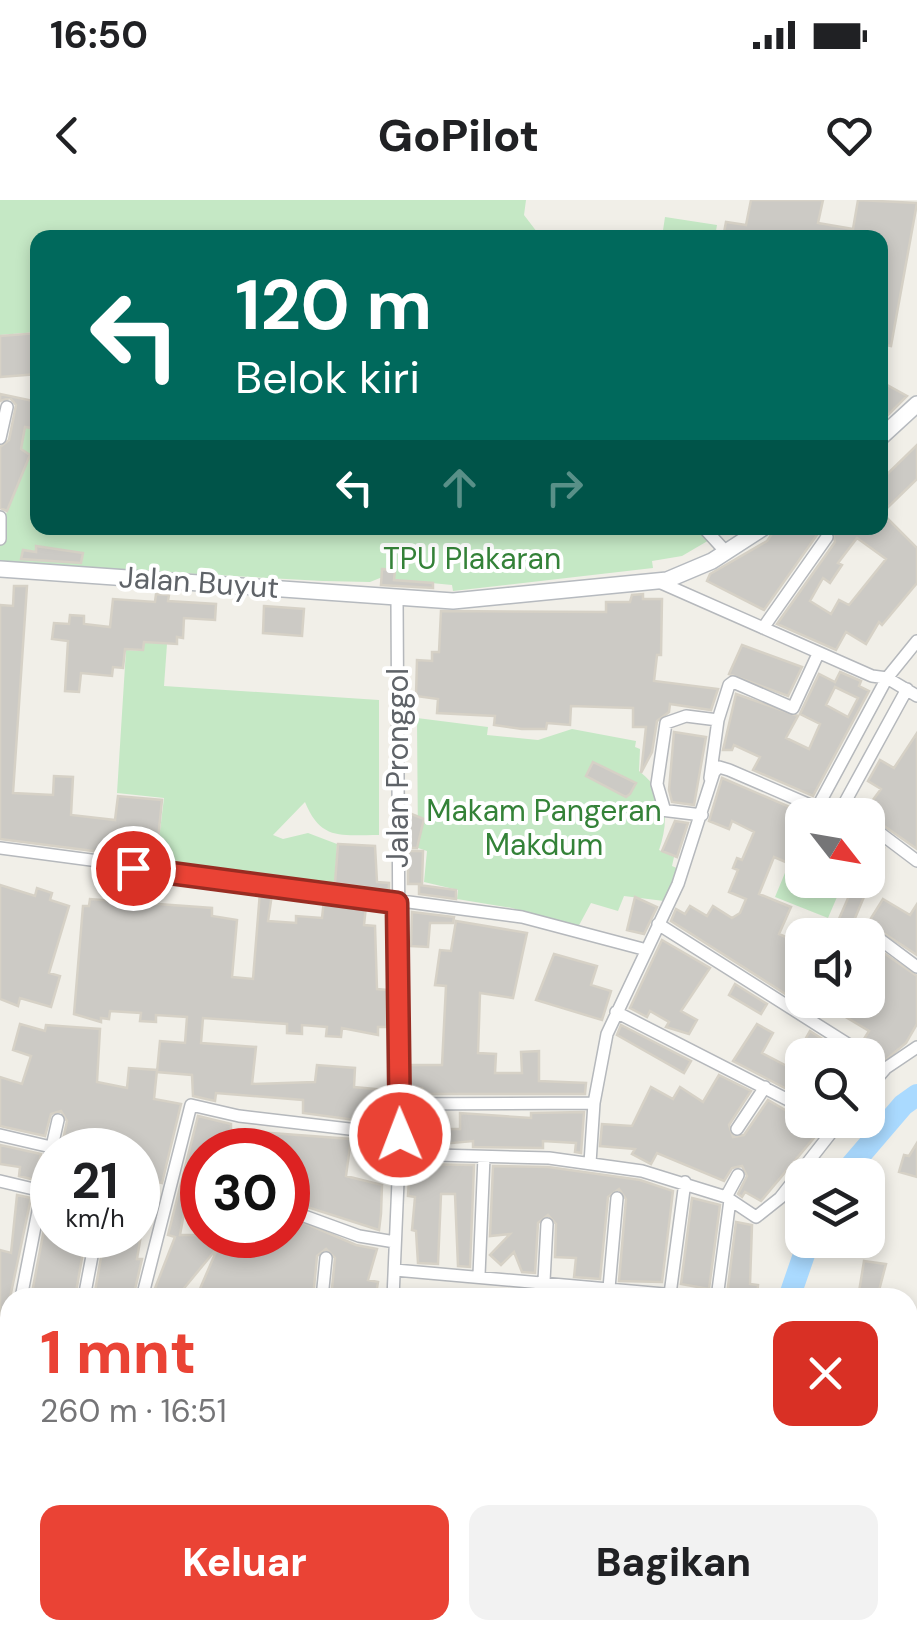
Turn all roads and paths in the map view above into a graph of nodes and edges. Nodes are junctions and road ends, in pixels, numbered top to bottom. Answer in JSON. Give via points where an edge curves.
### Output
{"nodes":[{"id":1,"x":917,"y":404,"type":"edge"},
{"id":2,"x":7,"y":406,"type":"dead end"},
{"id":3,"x":888,"y":431,"type":"edge"},
{"id":4,"x":0,"y":438,"type":"edge"},
{"id":5,"x":0,"y":517,"type":"edge"},
{"id":6,"x":710,"y":535,"type":"edge"},
{"id":7,"x":753,"y":535,"type":"edge"},
{"id":8,"x":827,"y":536,"type":"dead end"},
{"id":9,"x":0,"y":540,"type":"edge"},
{"id":10,"x":726,"y":552,"type":"junction"},
{"id":11,"x":0,"y":570,"type":"edge"},
{"id":12,"x":658,"y":581,"type":"junction"},
{"id":13,"x":397,"y":599,"type":"junction"},
{"id":14,"x":763,"y":628,"type":"junction"},
{"id":15,"x":917,"y":641,"type":"edge"},
{"id":16,"x":818,"y":654,"type":"junction"},
{"id":17,"x":886,"y":678,"type":"junction"},
{"id":18,"x":912,"y":693,"type":"edge"},
{"id":19,"x":718,"y":720,"type":"junction"},
{"id":20,"x":709,"y":782,"type":"junction"},
{"id":21,"x":848,"y":798,"type":"edge"},
{"id":22,"x":702,"y":815,"type":"junction"},
{"id":23,"x":885,"y":837,"type":"edge"},
{"id":24,"x":0,"y":848,"type":"edge"},
{"id":25,"x":917,"y":861,"type":"edge"},
{"id":26,"x":397,"y":903,"type":"junction"},
{"id":27,"x":658,"y":924,"type":"junction"},
{"id":28,"x":885,"y":943,"type":"edge"},
{"id":29,"x":643,"y":949,"type":"junction"},
{"id":30,"x":917,"y":967,"type":"edge"},
{"id":31,"x":616,"y":1012,"type":"junction"},
{"id":32,"x":838,"y":1038,"type":"edge"},
{"id":33,"x":917,"y":1046,"type":"edge"},
{"id":34,"x":886,"y":1068,"type":"edge"},
{"id":35,"x":765,"y":1087,"type":"junction"},
{"id":36,"x":785,"y":1098,"type":"edge"},
{"id":37,"x":399,"y":1104,"type":"junction"},
{"id":38,"x":594,"y":1104,"type":"junction"},
{"id":39,"x":58,"y":1120,"type":"dead end"},
{"id":40,"x":56,"y":1128,"type":"edge"},
{"id":41,"x":736,"y":1128,"type":"dead end"},
{"id":42,"x":0,"y":1135,"type":"edge"},
{"id":43,"x":400,"y":1135,"type":"junction"},
{"id":44,"x":823,"y":1138,"type":"edge"},
{"id":45,"x":30,"y":1141,"type":"edge"},
{"id":46,"x":398,"y":1154,"type":"junction"},
{"id":47,"x":484,"y":1157,"type":"junction"},
{"id":48,"x":590,"y":1163,"type":"junction"},
{"id":49,"x":738,"y":1175,"type":"dead end"},
{"id":50,"x":0,"y":1181,"type":"edge"},
{"id":51,"x":685,"y":1182,"type":"junction"},
{"id":52,"x":30,"y":1187,"type":"edge"},
{"id":53,"x":617,"y":1198,"type":"dead end"},
{"id":54,"x":728,"y":1198,"type":"junction"},
{"id":55,"x":310,"y":1218,"type":"edge"},
{"id":56,"x":547,"y":1224,"type":"dead end"},
{"id":57,"x":395,"y":1242,"type":"junction"},
{"id":58,"x":30,"y":1255,"type":"edge"},
{"id":59,"x":92,"y":1258,"type":"edge"},
{"id":60,"x":326,"y":1258,"type":"dead end"},
{"id":61,"x":396,"y":1270,"type":"junction"},
{"id":62,"x":479,"y":1276,"type":"junction"},
{"id":63,"x":544,"y":1281,"type":"junction"},
{"id":64,"x":24,"y":1288,"type":"edge"},
{"id":65,"x":86,"y":1288,"type":"edge"},
{"id":66,"x":145,"y":1288,"type":"edge"},
{"id":67,"x":323,"y":1288,"type":"edge"},
{"id":68,"x":394,"y":1288,"type":"edge"},
{"id":69,"x":571,"y":1288,"type":"edge"},
{"id":70,"x":609,"y":1288,"type":"edge"},
{"id":71,"x":671,"y":1288,"type":"edge"},
{"id":72,"x":718,"y":1288,"type":"edge"}],
"edges":[{"from":1,"to":3,"type":"street"},
{"from":2,"to":4,"type":"street"},
{"from":5,"to":9,"type":"street"},
{"from":6,"to":10,"type":"street"},
{"from":7,"to":10,"type":"street","name":"Jalan Buyut"},
{"from":8,"to":14,"type":"street"},
{"from":10,"to":12,"type":"street","name":"Jalan Buyut"},
{"from":11,"to":13,"type":"street","name":"Jalan Buyut"},
{"from":12,"to":13,"type":"street","name":"Jalan Buyut"},
{"from":12,"to":14,"type":"street"},
{"from":13,"to":26,"type":"street","name":"Jalan Pronggol"},
{"from":14,"to":16,"type":"street"},
{"from":15,"to":17,"type":"street"},
{"from":16,"to":17,"type":"street"},
{"from":16,"to":19,"type":"street","via":[[793,708],[733,682]]},
{"from":17,"to":18,"type":"street"},
{"from":17,"to":20,"type":"street","via":[[819,807],[719,767]]},
{"from":18,"to":21,"type":"street"},
{"from":19,"to":20,"type":"street"},
{"from":19,"to":22,"type":"street","via":[[686,716],[666,723],[658,784],[663,809]]},
{"from":20,"to":22,"type":"street"},
{"from":22,"to":27,"type":"street"},
{"from":23,"to":25,"type":"street"},
{"from":24,"to":26,"type":"street"},
{"from":26,"to":29,"type":"street","via":[[522,917]]},
{"from":26,"to":37,"type":"street","name":"Jalan Pronggol"},
{"from":27,"to":29,"type":"street"},
{"from":27,"to":32,"type":"street"},
{"from":28,"to":30,"type":"street"},
{"from":29,"to":31,"type":"street"},
{"from":31,"to":35,"type":"street"},
{"from":31,"to":38,"type":"street"},
{"from":33,"to":34,"type":"street"},
{"from":35,"to":36,"type":"street"},
{"from":35,"to":41,"type":"street"},
{"from":37,"to":38,"type":"street"},
{"from":37,"to":43,"type":"street","name":"Jalan Pronggol"},
{"from":38,"to":48,"type":"street"},
{"from":39,"to":40,"type":"street"},
{"from":42,"to":45,"type":"street"},
{"from":43,"to":46,"type":"street","name":"Jalan Pronggol"},
{"from":43,"to":66,"type":"street","via":[[191,1105]]},
{"from":44,"to":54,"type":"street","via":[[762,1213],[752,1216]]},
{"from":46,"to":47,"type":"street"},
{"from":46,"to":57,"type":"street","name":"Jalan Pronggol"},
{"from":47,"to":48,"type":"street"},
{"from":47,"to":62,"type":"street"},
{"from":48,"to":51,"type":"street"},
{"from":49,"to":54,"type":"street"},
{"from":50,"to":52,"type":"street"},
{"from":51,"to":54,"type":"street"},
{"from":51,"to":71,"type":"street"},
{"from":53,"to":70,"type":"street"},
{"from":54,"to":72,"type":"street"},
{"from":55,"to":57,"type":"street"},
{"from":56,"to":63,"type":"street"},
{"from":57,"to":61,"type":"street","name":"Jalan Pronggol"},
{"from":58,"to":64,"type":"street"},
{"from":59,"to":65,"type":"street"},
{"from":60,"to":67,"type":"street"},
{"from":61,"to":62,"type":"street"},
{"from":61,"to":68,"type":"street","name":"Jalan Pronggol"},
{"from":62,"to":63,"type":"street"},
{"from":63,"to":69,"type":"street"}]}
